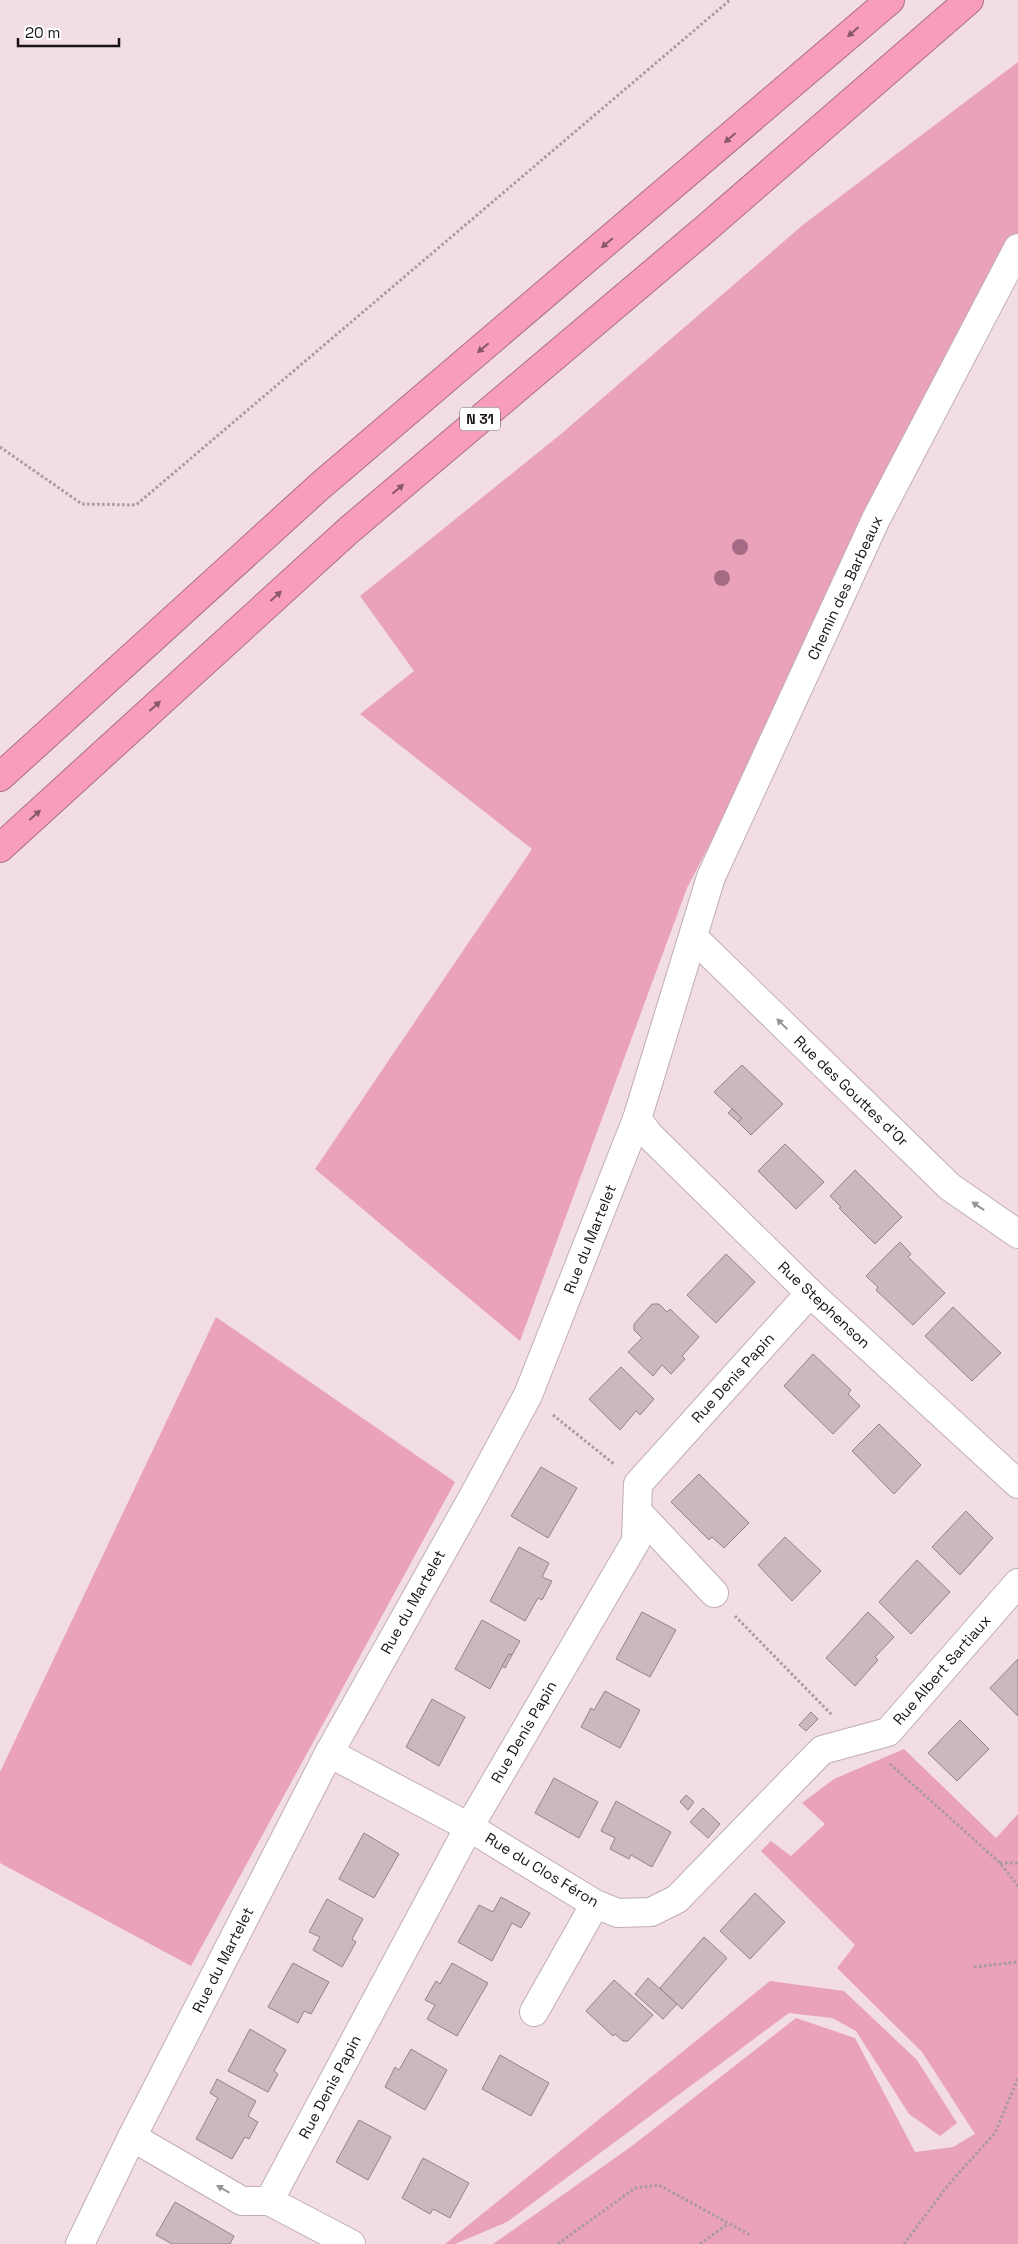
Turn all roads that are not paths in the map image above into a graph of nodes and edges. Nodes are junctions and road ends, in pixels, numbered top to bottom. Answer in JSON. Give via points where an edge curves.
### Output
{"nodes":[{"id":1,"x":890,"y":0,"type":"edge"},
{"id":2,"x":969,"y":0,"type":"edge"},
{"id":3,"x":1018,"y":248,"type":"edge"},
{"id":4,"x":0,"y":777,"type":"edge"},
{"id":5,"x":0,"y":848,"type":"edge"},
{"id":6,"x":694,"y":938,"type":"junction"},
{"id":7,"x":637,"y":1119,"type":"junction"},
{"id":8,"x":1018,"y":1234,"type":"edge"},
{"id":9,"x":810,"y":1293,"type":"junction"},
{"id":10,"x":1018,"y":1484,"type":"edge"},
{"id":11,"x":637,"y":1511,"type":"junction"},
{"id":12,"x":1018,"y":1583,"type":"edge"},
{"id":13,"x":714,"y":1593,"type":"road end"},
{"id":14,"x":856,"y":1741,"type":"joint"},
{"id":15,"x":329,"y":1752,"type":"junction"},
{"id":16,"x":469,"y":1827,"type":"junction"},
{"id":17,"x":595,"y":1904,"type":"junction"},
{"id":18,"x":534,"y":2012,"type":"dead end"},
{"id":19,"x":132,"y":2137,"type":"junction"},
{"id":20,"x":269,"y":2201,"type":"junction"},
{"id":21,"x":80,"y":2244,"type":"edge"},
{"id":22,"x":351,"y":2244,"type":"edge"}],
"edges":[{"from":1,"to":4,"type":"highway","one_way":true,"via":[[320,486]]},
{"from":5,"to":2,"type":"highway","number":"N 31","one_way":true,"via":[[349,530],[697,236]]},
{"from":3,"to":6,"type":"street","name":"Chemin des Barbeaux","via":[[876,519],[711,877]]},
{"from":6,"to":7,"type":"street","name":"Rue du Martelet"},
{"from":8,"to":6,"type":"street","name":"Rue des Gouttes d'Or","one_way":true,"via":[[950,1187]]},
{"from":7,"to":9,"type":"street","name":"Rue Stephenson","via":[[649,1135]]},
{"from":7,"to":15,"type":"street","name":"Rue du Martelet","via":[[528,1395]]},
{"from":9,"to":10,"type":"street","name":"Rue Stephenson"},
{"from":9,"to":11,"type":"street","name":"Rue Denis Papin","via":[[638,1484]]},
{"from":11,"to":13,"type":"street"},
{"from":11,"to":16,"type":"street","name":"Rue Denis Papin","via":[[636,1541]]},
{"from":12,"to":14,"type":"street","name":"Rue Albert Sartiaux","via":[[888,1732]]},
{"from":14,"to":17,"type":"street","name":"Rue du Clos Féron","via":[[822,1750],[677,1899],[651,1912],[618,1913]]},
{"from":15,"to":16,"type":"street","name":"Rue du Clos Féron"},
{"from":15,"to":19,"type":"street","name":"Rue du Martelet"},
{"from":16,"to":17,"type":"street","name":"Rue du Clos Féron"},
{"from":16,"to":20,"type":"street","name":"Rue Denis Papin"},
{"from":17,"to":18,"type":"street"},
{"from":20,"to":19,"type":"street","one_way":true,"via":[[242,2201]]},
{"from":19,"to":21,"type":"street","name":"Rue du Martelet"},
{"from":20,"to":22,"type":"street"}]}
